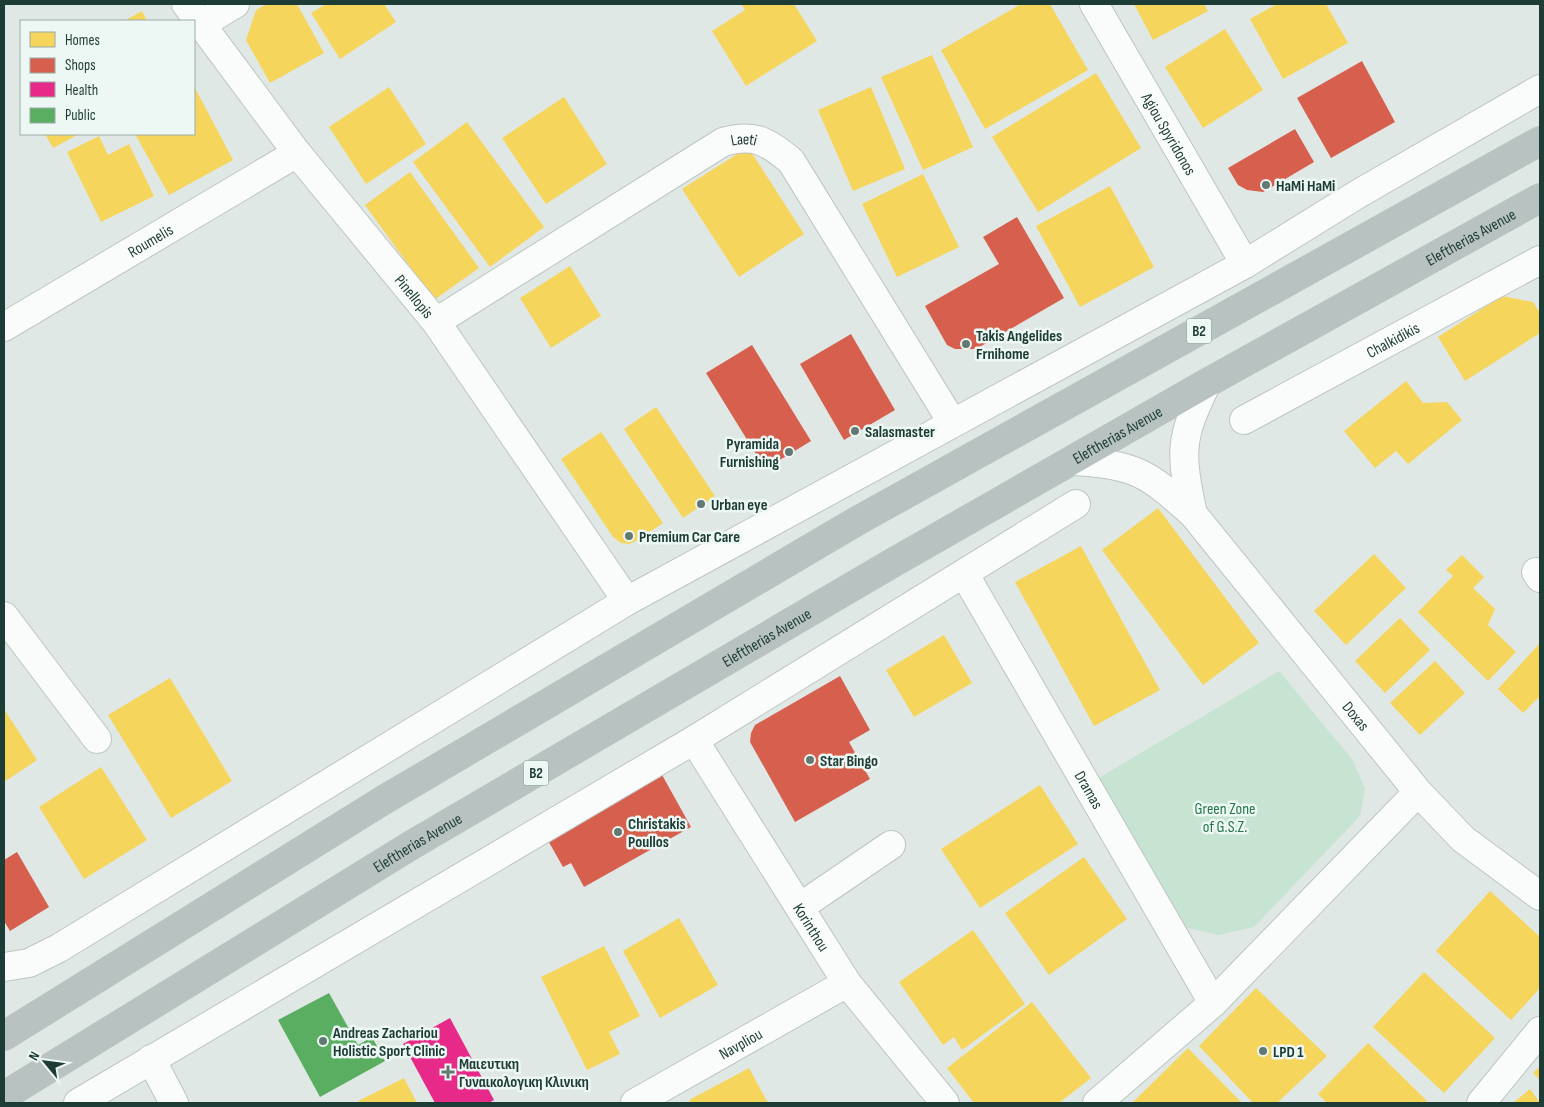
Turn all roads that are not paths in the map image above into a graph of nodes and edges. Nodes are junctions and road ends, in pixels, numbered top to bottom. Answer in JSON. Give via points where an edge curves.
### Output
{"nodes":[{"id":1,"x":235,"y":4,"type":"edge"},
{"id":2,"x":1094,"y":4,"type":"edge"},
{"id":3,"x":193,"y":14,"type":"edge"},
{"id":4,"x":1540,"y":89,"type":"edge"},
{"id":5,"x":1540,"y":141,"type":"edge"},
{"id":6,"x":297,"y":154,"type":"junction"},
{"id":7,"x":1540,"y":198,"type":"edge"},
{"id":8,"x":1540,"y":260,"type":"edge"},
{"id":9,"x":1244,"y":264,"type":"junction"},
{"id":10,"x":436,"y":322,"type":"junction"},
{"id":11,"x":4,"y":327,"type":"edge"},
{"id":12,"x":1207,"y":383,"type":"junction"},
{"id":13,"x":1244,"y":420,"type":"dead end"},
{"id":14,"x":952,"y":422,"type":"junction"},
{"id":15,"x":1074,"y":460,"type":"junction"},
{"id":16,"x":1076,"y":504,"type":"dead end"},
{"id":17,"x":1193,"y":514,"type":"junction"},
{"id":18,"x":965,"y":575,"type":"junction"},
{"id":19,"x":627,"y":601,"type":"junction"},
{"id":20,"x":4,"y":616,"type":"edge"},
{"id":21,"x":97,"y":739,"type":"dead end"},
{"id":22,"x":694,"y":740,"type":"junction"},
{"id":23,"x":1418,"y":792,"type":"junction"},
{"id":24,"x":891,"y":846,"type":"dead end"},
{"id":25,"x":1540,"y":896,"type":"edge"},
{"id":26,"x":800,"y":907,"type":"junction"},
{"id":27,"x":4,"y":967,"type":"edge"},
{"id":28,"x":847,"y":983,"type":"junction"},
{"id":29,"x":1214,"y":1003,"type":"junction"},
{"id":30,"x":45,"y":1011,"type":"junction"},
{"id":31,"x":4,"y":1018,"type":"edge"},
{"id":32,"x":1540,"y":1031,"type":"edge"},
{"id":33,"x":4,"y":1036,"type":"edge"},
{"id":34,"x":152,"y":1059,"type":"junction"},
{"id":35,"x":4,"y":1096,"type":"edge"},
{"id":36,"x":78,"y":1103,"type":"edge"},
{"id":37,"x":174,"y":1103,"type":"edge"},
{"id":38,"x":635,"y":1103,"type":"edge"},
{"id":39,"x":945,"y":1103,"type":"edge"},
{"id":40,"x":1097,"y":1103,"type":"edge"},
{"id":41,"x":1481,"y":1103,"type":"edge"}],
"edges":[{"from":1,"to":3,"type":"street"},
{"from":2,"to":9,"type":"street","name":"Agiou Spyridonos"},
{"from":3,"to":6,"type":"street","name":"Pinellopis"},
{"from":4,"to":9,"type":"street"},
{"from":5,"to":30,"type":"highway","number":"B2","via":[[857,521],[382,801]]},
{"from":6,"to":10,"type":"street","name":"Pinellopis"},
{"from":6,"to":11,"type":"street","name":"Roumelis"},
{"from":7,"to":12,"type":"highway","name":"Eleftherias Avenue","number":"B2"},
{"from":8,"to":13,"type":"street","name":"Chalkidikis"},
{"from":9,"to":14,"type":"street"},
{"from":10,"to":14,"type":"street","name":"Laeti","via":[[723,142],[740,137],[755,138],[774,147],[791,161]]},
{"from":10,"to":19,"type":"street","name":"Pinellopis"},
{"from":12,"to":15,"type":"highway","name":"Eleftherias Avenue","number":"B2"},
{"from":12,"to":17,"type":"street","name":"Doxas","via":[[1184,438],[1183,459]]},
{"from":14,"to":19,"type":"street"},
{"from":15,"to":17,"type":"street","name":"Doxas","via":[[1108,463],[1148,476]]},
{"from":15,"to":35,"type":"highway","name":"Eleftherias Avenue","number":"B2","via":[[418,841]]},
{"from":16,"to":18,"type":"street"},
{"from":17,"to":23,"type":"street","name":"Doxas"},
{"from":18,"to":22,"type":"street"},
{"from":18,"to":29,"type":"street","name":"Dramas"},
{"from":19,"to":27,"type":"street","via":[[59,948],[29,963]]},
{"from":20,"to":21,"type":"street"},
{"from":22,"to":26,"type":"street","name":"Korinthou"},
{"from":22,"to":34,"type":"street"},
{"from":23,"to":25,"type":"street","name":"Doxas","via":[[1463,839]]},
{"from":23,"to":29,"type":"street"},
{"from":24,"to":26,"type":"street"},
{"from":26,"to":28,"type":"street","name":"Korinthou"},
{"from":28,"to":38,"type":"street","name":"Navpliou"},
{"from":28,"to":39,"type":"street","name":"Korinthou"},
{"from":29,"to":40,"type":"street"},
{"from":30,"to":31,"type":"street"},
{"from":30,"to":33,"type":"highway","number":"B2"},
{"from":32,"to":41,"type":"street"},
{"from":34,"to":36,"type":"street"},
{"from":34,"to":37,"type":"street"}]}
